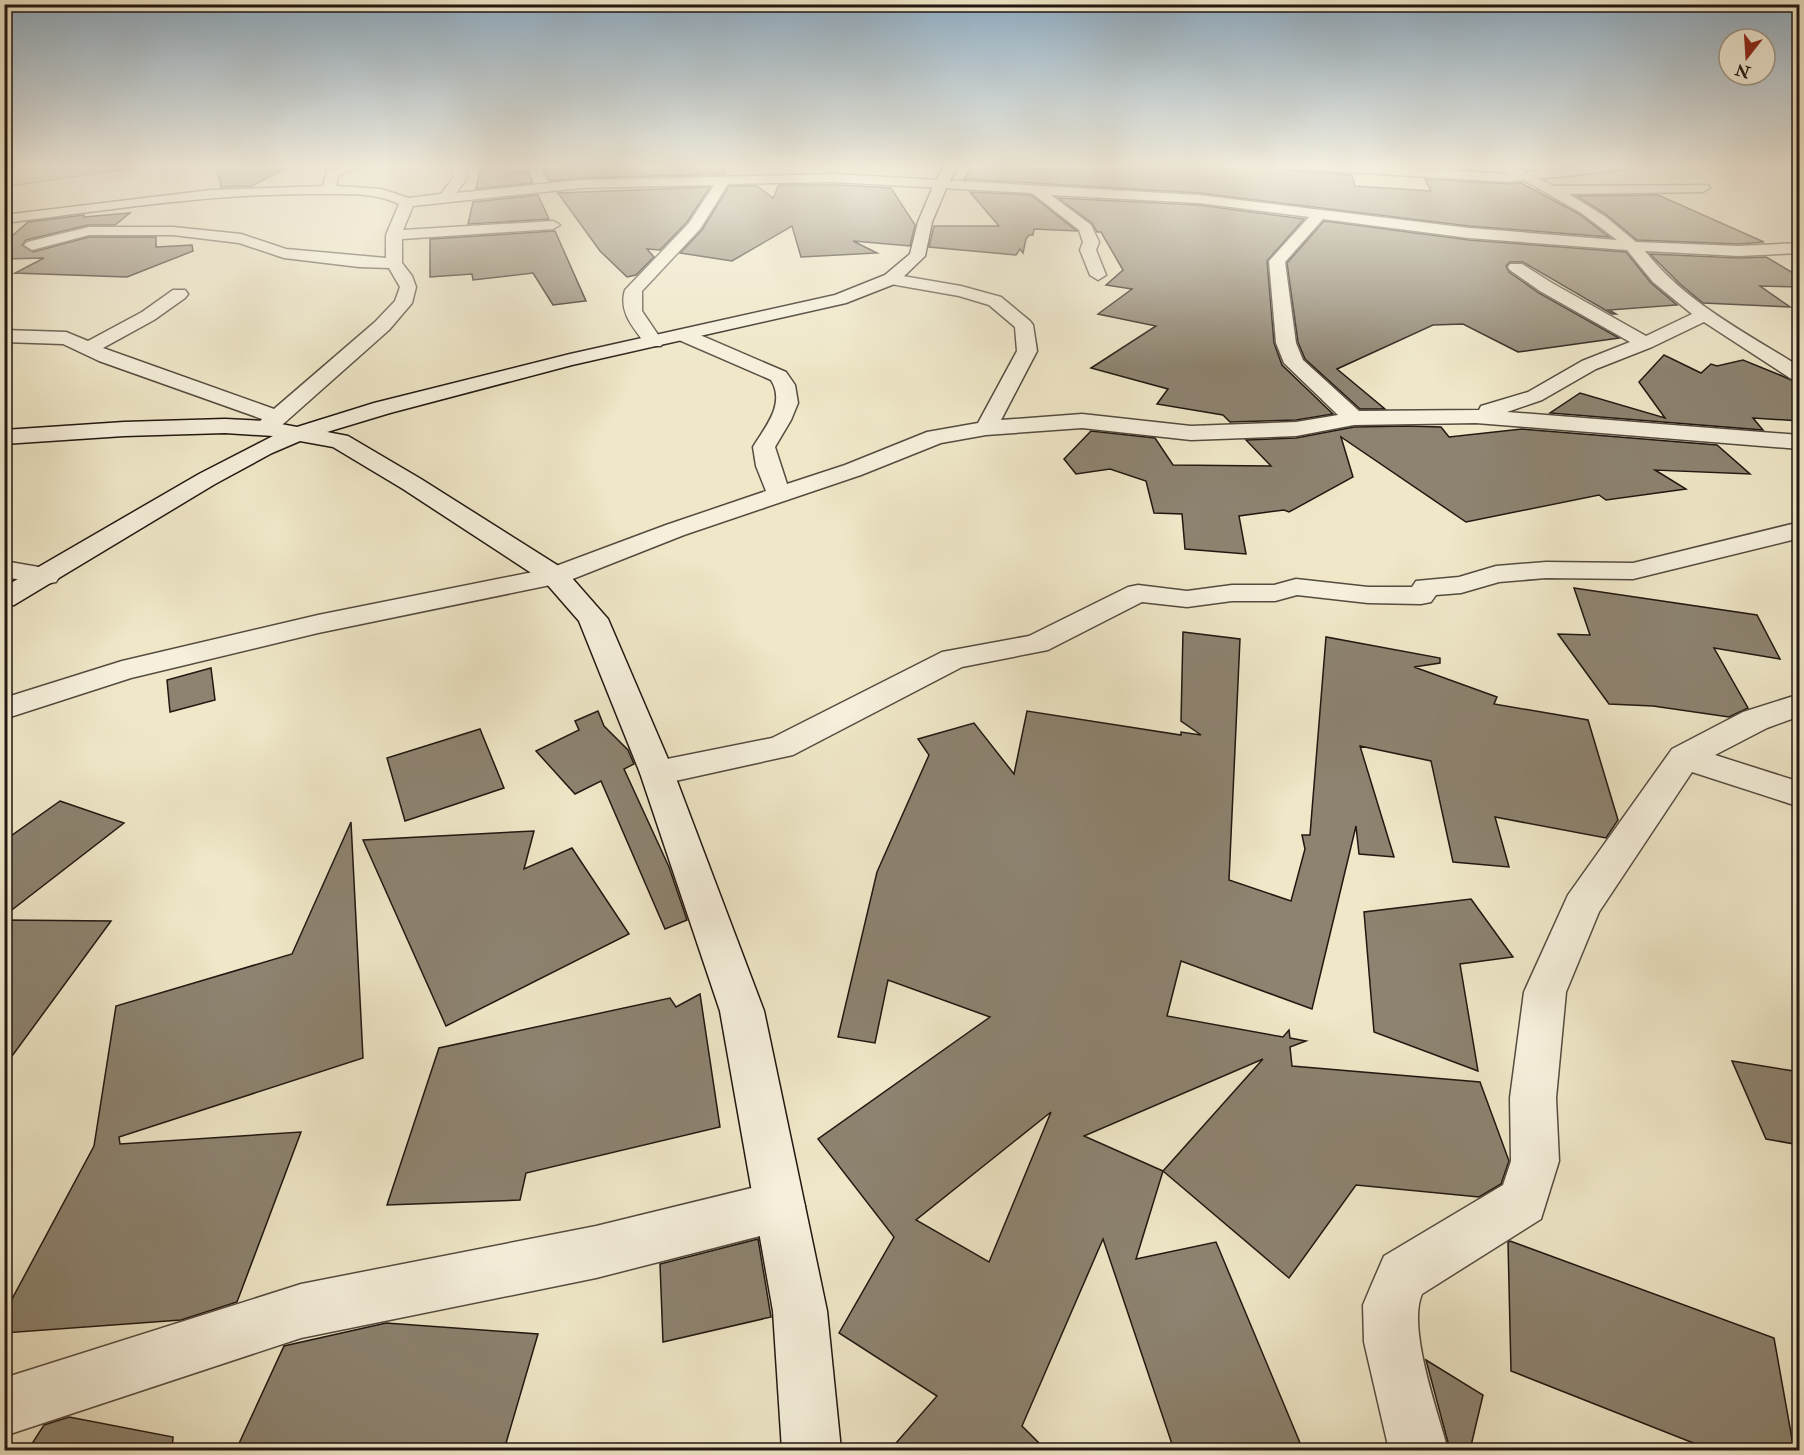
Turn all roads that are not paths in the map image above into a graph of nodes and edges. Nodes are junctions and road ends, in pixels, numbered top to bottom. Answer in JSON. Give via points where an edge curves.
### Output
{"nodes":[{"id":1,"x":91,"y":232,"type":"edge"},
{"id":2,"x":183,"y":232,"type":"edge"},
{"id":3,"x":395,"y":232,"type":"edge"},
{"id":4,"x":443,"y":232,"type":"edge"},
{"id":5,"x":690,"y":232,"type":"edge"},
{"id":6,"x":923,"y":232,"type":"edge"},
{"id":7,"x":1087,"y":232,"type":"edge"},
{"id":8,"x":1304,"y":232,"type":"edge"},
{"id":9,"x":1460,"y":232,"type":"edge"},
{"id":10,"x":1616,"y":232,"type":"edge"},
{"id":11,"x":394,"y":235,"type":"junction"},
{"id":12,"x":32,"y":246,"type":"dead end"},
{"id":13,"x":1632,"y":246,"type":"junction"},
{"id":14,"x":1800,"y":248,"type":"edge"},
{"id":15,"x":394,"y":263,"type":"junction"},
{"id":16,"x":1515,"y":267,"type":"dead end"},
{"id":17,"x":1098,"y":275,"type":"dead end"},
{"id":18,"x":891,"y":279,"type":"junction"},
{"id":19,"x":179,"y":294,"type":"dead end"},
{"id":20,"x":1704,"y":315,"type":"junction"},
{"id":21,"x":4,"y":336,"type":"edge"},
{"id":22,"x":686,"y":336,"type":"junction"},
{"id":23,"x":654,"y":342,"type":"junction"},
{"id":24,"x":1645,"y":343,"type":"junction"},
{"id":25,"x":88,"y":349,"type":"junction"},
{"id":26,"x":1761,"y":349,"type":"junction"},
{"id":27,"x":1800,"y":352,"type":"edge"},
{"id":28,"x":1800,"y":376,"type":"edge"},
{"id":29,"x":1476,"y":416,"type":"junction"},
{"id":30,"x":1354,"y":418,"type":"junction"},
{"id":31,"x":281,"y":426,"type":"junction"},
{"id":32,"x":986,"y":428,"type":"junction"},
{"id":33,"x":4,"y":437,"type":"edge"},
{"id":34,"x":1800,"y":442,"type":"edge"},
{"id":35,"x":779,"y":494,"type":"junction"},
{"id":36,"x":1800,"y":530,"type":"edge"},
{"id":37,"x":4,"y":569,"type":"edge"},
{"id":38,"x":46,"y":576,"type":"junction"},
{"id":39,"x":555,"y":576,"type":"junction"},
{"id":40,"x":4,"y":599,"type":"edge"},
{"id":41,"x":1800,"y":705,"type":"edge"},
{"id":42,"x":4,"y":709,"type":"edge"},
{"id":43,"x":1684,"y":757,"type":"junction"},
{"id":44,"x":657,"y":773,"type":"junction"},
{"id":45,"x":1800,"y":795,"type":"edge"},
{"id":46,"x":780,"y":1206,"type":"junction"},
{"id":47,"x":4,"y":1407,"type":"edge"},
{"id":48,"x":811,"y":1450,"type":"edge"},
{"id":49,"x":1418,"y":1450,"type":"edge"}],
"edges":[{"from":1,"to":12,"type":"street"},
{"from":2,"to":15,"type":"street","via":[[241,238],[284,253]]},
{"from":3,"to":11,"type":"street"},
{"from":4,"to":11,"type":"street"},
{"from":5,"to":23,"type":"street","via":[[630,298],[632,310]]},
{"from":6,"to":18,"type":"street","via":[[917,256]]},
{"from":7,"to":17,"type":"street","via":[[1091,242],[1088,250]]},
{"from":8,"to":30,"type":"street","via":[[1277,261],[1286,343],[1294,363]]},
{"from":9,"to":13,"type":"street"},
{"from":10,"to":13,"type":"street"},
{"from":11,"to":15,"type":"street"},
{"from":13,"to":14,"type":"street","via":[[1740,251]]},
{"from":13,"to":20,"type":"street","via":[[1661,282]]},
{"from":15,"to":31,"type":"street","via":[[408,287],[404,303]]},
{"from":16,"to":24,"type":"street"},
{"from":18,"to":22,"type":"street","via":[[840,299]]},
{"from":18,"to":32,"type":"street","via":[[996,301],[1024,325],[1027,351]]},
{"from":19,"to":25,"type":"street"},
{"from":20,"to":24,"type":"street"},
{"from":20,"to":26,"type":"street"},
{"from":21,"to":25,"type":"street","via":[[58,337]]},
{"from":22,"to":23,"type":"street"},
{"from":22,"to":35,"type":"street","via":[[779,376],[786,385],[790,400],[764,447]]},
{"from":23,"to":31,"type":"street","via":[[426,397]]},
{"from":24,"to":29,"type":"street","via":[[1590,365],[1535,396]]},
{"from":25,"to":31,"type":"street"},
{"from":26,"to":27,"type":"street"},
{"from":26,"to":28,"type":"street"},
{"from":29,"to":30,"type":"street"},
{"from":29,"to":34,"type":"street"},
{"from":30,"to":32,"type":"street","via":[[1296,429],[1191,433],[1082,421]]},
{"from":31,"to":33,"type":"street","via":[[124,429]]},
{"from":31,"to":38,"type":"street","via":[[264,448]]},
{"from":31,"to":39,"type":"street","via":[[340,441]]},
{"from":32,"to":35,"type":"street","via":[[935,437]]},
{"from":35,"to":39,"type":"street"},
{"from":36,"to":44,"type":"street","via":[[1634,571],[1496,574],[1461,585],[1426,586],[1420,596],[1296,587],[1275,593],[1187,598],[1138,593],[1037,644],[953,659],[781,747]]},
{"from":37,"to":38,"type":"street"},
{"from":38,"to":40,"type":"street"},
{"from":39,"to":42,"type":"street","via":[[318,624],[122,671]]},
{"from":39,"to":44,"type":"street","via":[[593,619]]},
{"from":41,"to":43,"type":"street","via":[[1755,720]]},
{"from":43,"to":45,"type":"street"},
{"from":43,"to":49,"type":"street","via":[[1582,906],[1545,992],[1533,1098],[1535,1161],[1523,1201],[1402,1275],[1389,1305],[1392,1342]]},
{"from":44,"to":46,"type":"street","via":[[742,1011]]},
{"from":46,"to":47,"type":"street","via":[[596,1252],[301,1311]]},
{"from":46,"to":48,"type":"street","via":[[800,1311]]}]}
